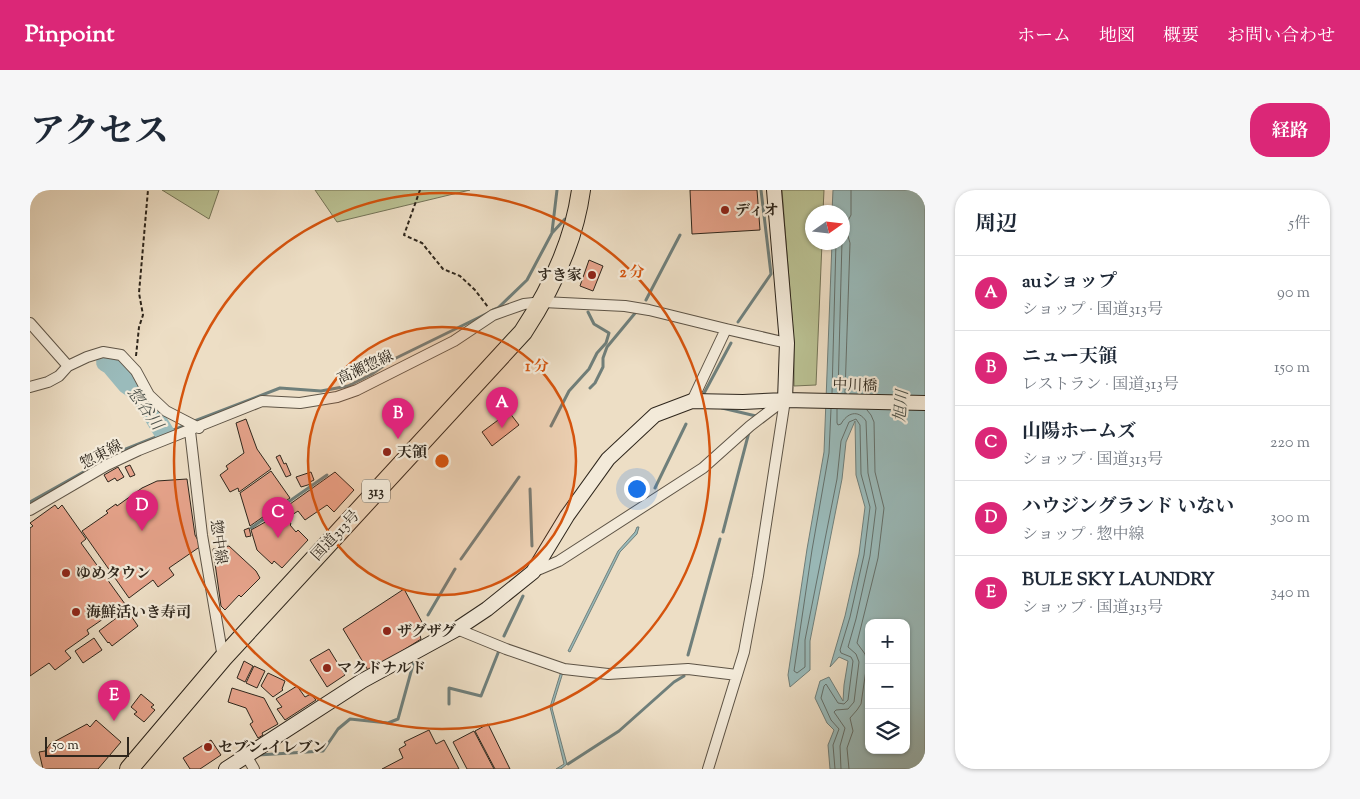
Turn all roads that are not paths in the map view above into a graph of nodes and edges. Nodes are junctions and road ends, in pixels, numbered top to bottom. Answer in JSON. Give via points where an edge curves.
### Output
{"nodes":[{"id":1,"x":581,"y":190,"type":"edge"},
{"id":2,"x":774,"y":190,"type":"edge"},
{"id":3,"x":543,"y":302,"type":"junction"},
{"id":4,"x":30,"y":323,"type":"edge"},
{"id":5,"x":726,"y":330,"type":"junction"},
{"id":6,"x":787,"y":343,"type":"junction"},
{"id":7,"x":68,"y":366,"type":"junction"},
{"id":8,"x":30,"y":386,"type":"edge"},
{"id":9,"x":785,"y":400,"type":"junction"},
{"id":10,"x":692,"y":401,"type":"junction"},
{"id":11,"x":925,"y":403,"type":"edge"},
{"id":12,"x":194,"y":429,"type":"junction"},
{"id":13,"x":30,"y":510,"type":"edge"},
{"id":14,"x":533,"y":572,"type":"junction"},
{"id":15,"x":457,"y":629,"type":"junction"},
{"id":16,"x":222,"y":658,"type":"junction"},
{"id":17,"x":737,"y":675,"type":"junction"},
{"id":18,"x":246,"y":756,"type":"junction"},
{"id":19,"x":129,"y":769,"type":"edge"},
{"id":20,"x":226,"y":769,"type":"edge"},
{"id":21,"x":254,"y":769,"type":"edge"},
{"id":22,"x":708,"y":769,"type":"edge"}],
"edges":[{"from":1,"to":3,"type":"highway","name":"国道313号","number":"313","via":[[569,245]]},
{"from":2,"to":6,"type":"street"},
{"from":3,"to":5,"type":"street","name":"高瀬惣線","via":[[625,306]]},
{"from":3,"to":12,"type":"street","name":"高瀬惣線","via":[[524,304],[493,315],[454,341],[357,390],[300,403],[262,401]]},
{"from":3,"to":16,"type":"highway","name":"国道313号","number":"313","via":[[523,332]]},
{"from":4,"to":7,"type":"street"},
{"from":5,"to":6,"type":"street","name":"高瀬惣線"},
{"from":5,"to":10,"type":"street"},
{"from":6,"to":9,"type":"street"},
{"from":7,"to":8,"type":"street","via":[[48,382]]},
{"from":7,"to":12,"type":"street","via":[[103,352],[121,355],[136,371],[149,395],[166,411]]},
{"from":9,"to":10,"type":"street","name":"中川橋"},
{"from":9,"to":11,"type":"street","name":"中川橋"},
{"from":9,"to":14,"type":"street","via":[[703,468],[559,561]]},
{"from":9,"to":17,"type":"street","via":[[758,576]]},
{"from":10,"to":14,"type":"street","via":[[655,415],[608,459],[567,516]]},
{"from":12,"to":13,"type":"street","name":"惣東線","via":[[139,450]]},
{"from":12,"to":16,"type":"street","name":"惣中線","via":[[202,535]]},
{"from":14,"to":15,"type":"street"},
{"from":15,"to":17,"type":"street","via":[[564,669],[608,674],[688,669]]},
{"from":15,"to":18,"type":"street","via":[[362,681]]},
{"from":16,"to":19,"type":"highway","name":"国道313号","number":"313"},
{"from":17,"to":22,"type":"street"},
{"from":18,"to":20,"type":"street"},
{"from":18,"to":21,"type":"street"}]}
